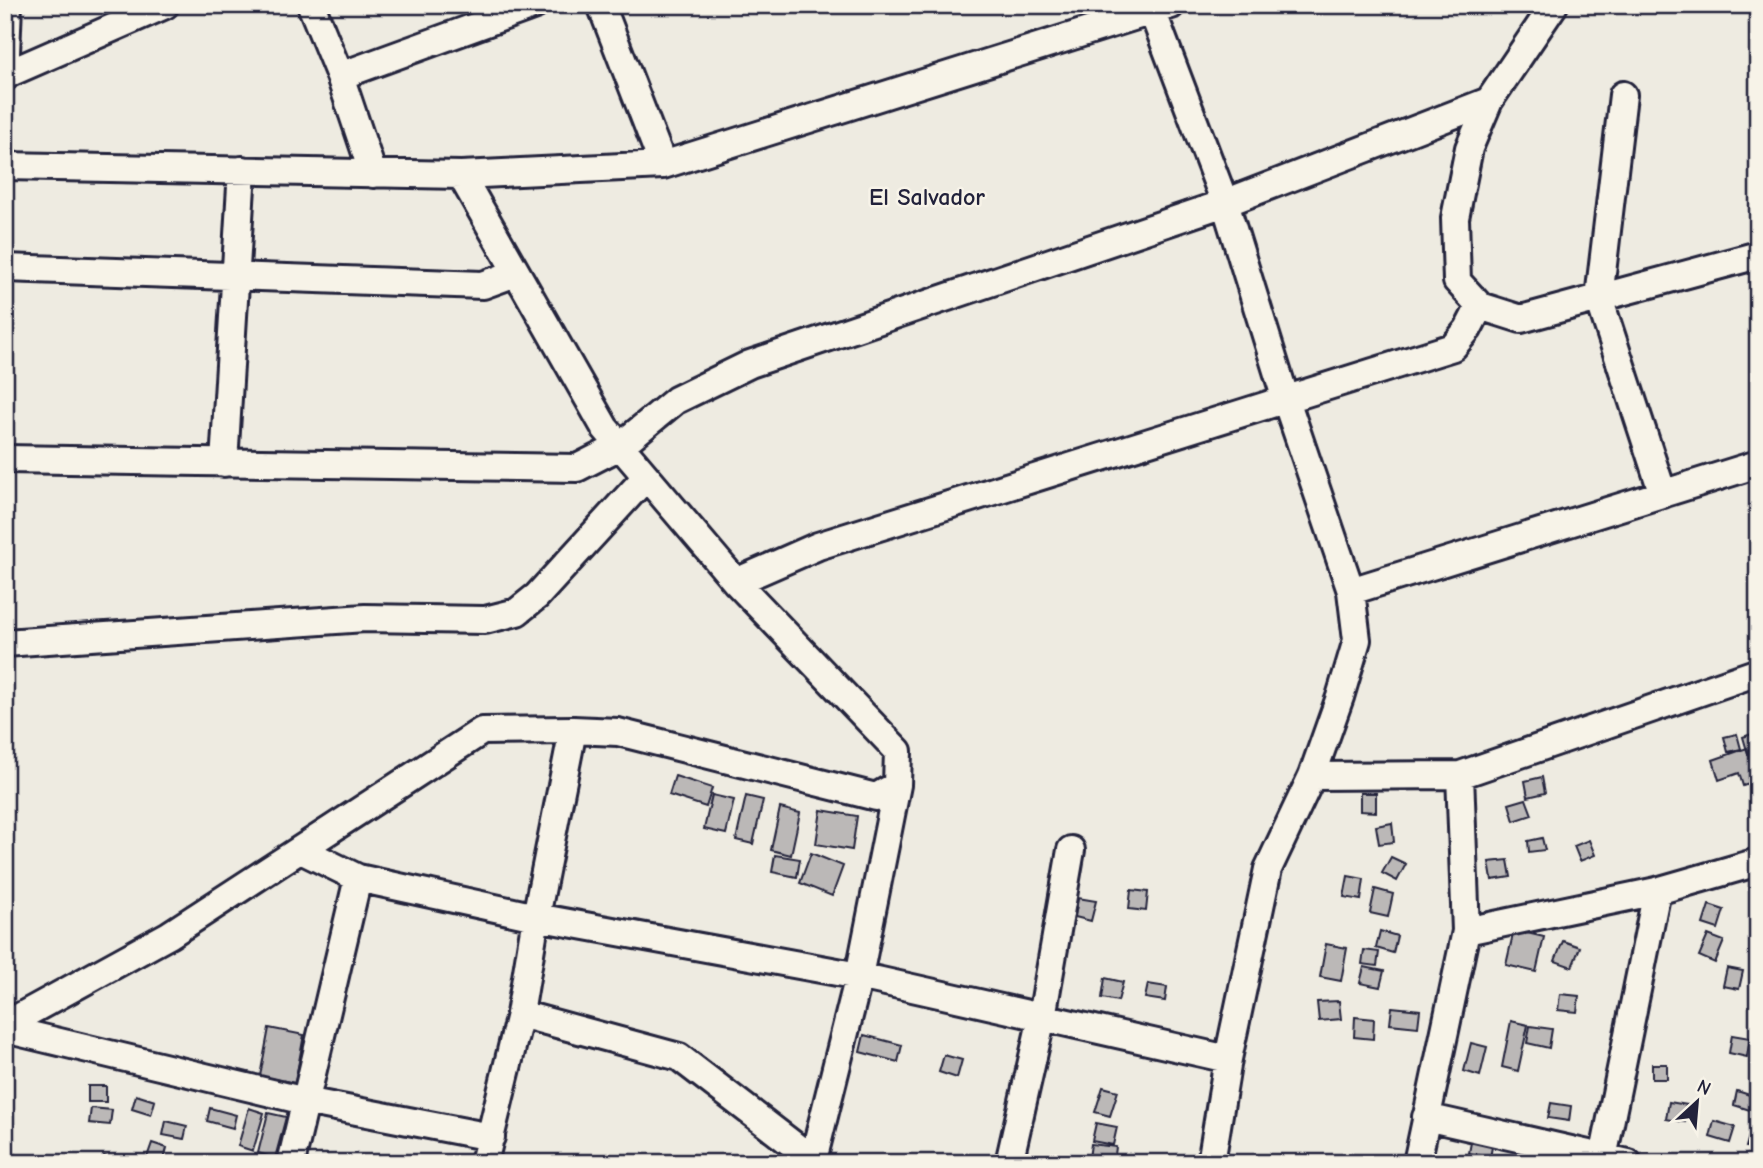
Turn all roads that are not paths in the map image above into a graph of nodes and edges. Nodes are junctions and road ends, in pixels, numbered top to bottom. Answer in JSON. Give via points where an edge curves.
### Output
{"nodes":[{"id":1,"x":8,"y":5,"type":"edge"},
{"id":2,"x":165,"y":5,"type":"edge"},
{"id":3,"x":311,"y":5,"type":"edge"},
{"id":4,"x":535,"y":5,"type":"edge"},
{"id":5,"x":601,"y":5,"type":"edge"},
{"id":6,"x":1554,"y":5,"type":"edge"},
{"id":7,"x":1158,"y":8,"type":"edge"},
{"id":8,"x":5,"y":76,"type":"edge"},
{"id":9,"x":340,"y":76,"type":"junction"},
{"id":10,"x":1623,"y":95,"type":"dead end"},
{"id":11,"x":1489,"y":101,"type":"junction"},
{"id":12,"x":663,"y":164,"type":"junction"},
{"id":13,"x":5,"y":166,"type":"edge"},
{"id":14,"x":242,"y":170,"type":"junction"},
{"id":15,"x":373,"y":174,"type":"junction"},
{"id":16,"x":461,"y":175,"type":"junction"},
{"id":17,"x":1225,"y":203,"type":"junction"},
{"id":18,"x":1758,"y":255,"type":"edge"},
{"id":19,"x":5,"y":268,"type":"edge"},
{"id":20,"x":516,"y":273,"type":"junction"},
{"id":21,"x":234,"y":276,"type":"junction"},
{"id":22,"x":1599,"y":298,"type":"junction"},
{"id":23,"x":1480,"y":306,"type":"junction"},
{"id":24,"x":1286,"y":400,"type":"junction"},
{"id":25,"x":620,"y":446,"type":"junction"},
{"id":26,"x":5,"y":459,"type":"edge"},
{"id":27,"x":225,"y":463,"type":"junction"},
{"id":28,"x":1758,"y":464,"type":"edge"},
{"id":29,"x":646,"y":477,"type":"junction"},
{"id":30,"x":1663,"y":494,"type":"junction"},
{"id":31,"x":736,"y":582,"type":"junction"},
{"id":32,"x":1351,"y":591,"type":"junction"},
{"id":33,"x":5,"y":643,"type":"edge"},
{"id":34,"x":1758,"y":672,"type":"edge"},
{"id":35,"x":573,"y":730,"type":"junction"},
{"id":36,"x":1460,"y":775,"type":"junction"},
{"id":37,"x":1312,"y":776,"type":"junction"},
{"id":38,"x":897,"y":785,"type":"junction"},
{"id":39,"x":301,"y":850,"type":"junction"},
{"id":40,"x":1072,"y":850,"type":"dead end"},
{"id":41,"x":1758,"y":862,"type":"edge"},
{"id":42,"x":358,"y":878,"type":"junction"},
{"id":43,"x":1657,"y":891,"type":"junction"},
{"id":44,"x":536,"y":917,"type":"junction"},
{"id":45,"x":1466,"y":931,"type":"junction"},
{"id":46,"x":859,"y":976,"type":"junction"},
{"id":47,"x":520,"y":1014,"type":"junction"},
{"id":48,"x":1042,"y":1017,"type":"junction"},
{"id":49,"x":5,"y":1027,"type":"edge"},
{"id":50,"x":1228,"y":1059,"type":"junction"},
{"id":51,"x":305,"y":1101,"type":"junction"},
{"id":52,"x":1426,"y":1117,"type":"junction"},
{"id":53,"x":491,"y":1137,"type":"junction"},
{"id":54,"x":815,"y":1161,"type":"edge"},
{"id":55,"x":1611,"y":1161,"type":"edge"},
{"id":56,"x":291,"y":1163,"type":"edge"},
{"id":57,"x":484,"y":1163,"type":"edge"},
{"id":58,"x":1009,"y":1163,"type":"edge"},
{"id":59,"x":1211,"y":1163,"type":"edge"},
{"id":60,"x":1417,"y":1163,"type":"edge"}],
"edges":[{"from":1,"to":8,"type":"street"},
{"from":2,"to":8,"type":"street"},
{"from":3,"to":9,"type":"street"},
{"from":4,"to":9,"type":"street"},
{"from":5,"to":12,"type":"street"},
{"from":6,"to":11,"type":"street"},
{"from":7,"to":12,"type":"street"},
{"from":7,"to":17,"type":"street"},
{"from":9,"to":15,"type":"street"},
{"from":10,"to":22,"type":"street"},
{"from":11,"to":17,"type":"street"},
{"from":11,"to":23,"type":"street","via":[[1469,148],[1455,218],[1457,281]]},
{"from":12,"to":16,"type":"street"},
{"from":13,"to":14,"type":"street"},
{"from":14,"to":15,"type":"street"},
{"from":14,"to":21,"type":"street"},
{"from":15,"to":16,"type":"street"},
{"from":16,"to":20,"type":"street"},
{"from":17,"to":24,"type":"street"},
{"from":17,"to":25,"type":"street","via":[[750,364],[676,400]]},
{"from":18,"to":22,"type":"street"},
{"from":19,"to":21,"type":"street"},
{"from":20,"to":21,"type":"street","via":[[483,285]]},
{"from":20,"to":25,"type":"street","via":[[605,428]]},
{"from":21,"to":27,"type":"street"},
{"from":22,"to":23,"type":"street","via":[[1521,319]]},
{"from":22,"to":30,"type":"street"},
{"from":23,"to":24,"type":"street","via":[[1453,347]]},
{"from":24,"to":31,"type":"street","via":[[818,546]]},
{"from":24,"to":32,"type":"street"},
{"from":25,"to":27,"type":"street","via":[[577,468]]},
{"from":25,"to":29,"type":"street"},
{"from":26,"to":27,"type":"street"},
{"from":28,"to":30,"type":"street"},
{"from":29,"to":31,"type":"street"},
{"from":29,"to":33,"type":"street","via":[[517,612],[485,620],[365,618]]},
{"from":30,"to":32,"type":"street"},
{"from":31,"to":38,"type":"street","via":[[898,751]]},
{"from":32,"to":37,"type":"street","via":[[1357,640]]},
{"from":34,"to":36,"type":"street"},
{"from":35,"to":38,"type":"street","via":[[618,732],[876,797]]},
{"from":35,"to":39,"type":"street","via":[[482,731]]},
{"from":35,"to":44,"type":"street"},
{"from":36,"to":37,"type":"street"},
{"from":36,"to":45,"type":"street"},
{"from":37,"to":50,"type":"street","via":[[1268,869]]},
{"from":38,"to":46,"type":"street"},
{"from":39,"to":42,"type":"street"},
{"from":39,"to":49,"type":"street","via":[[169,935]]},
{"from":40,"to":48,"type":"street"},
{"from":41,"to":43,"type":"street"},
{"from":42,"to":44,"type":"street"},
{"from":42,"to":51,"type":"street"},
{"from":43,"to":45,"type":"street"},
{"from":43,"to":55,"type":"street"},
{"from":44,"to":46,"type":"street"},
{"from":44,"to":47,"type":"street"},
{"from":45,"to":52,"type":"street"},
{"from":46,"to":48,"type":"street"},
{"from":46,"to":54,"type":"street"},
{"from":47,"to":53,"type":"street"},
{"from":47,"to":54,"type":"street","via":[[679,1057]]},
{"from":48,"to":50,"type":"street"},
{"from":48,"to":58,"type":"street"},
{"from":49,"to":51,"type":"street"},
{"from":50,"to":59,"type":"street"},
{"from":51,"to":53,"type":"street"},
{"from":51,"to":56,"type":"street"},
{"from":52,"to":55,"type":"street"},
{"from":52,"to":60,"type":"street"},
{"from":53,"to":57,"type":"street"}]}
